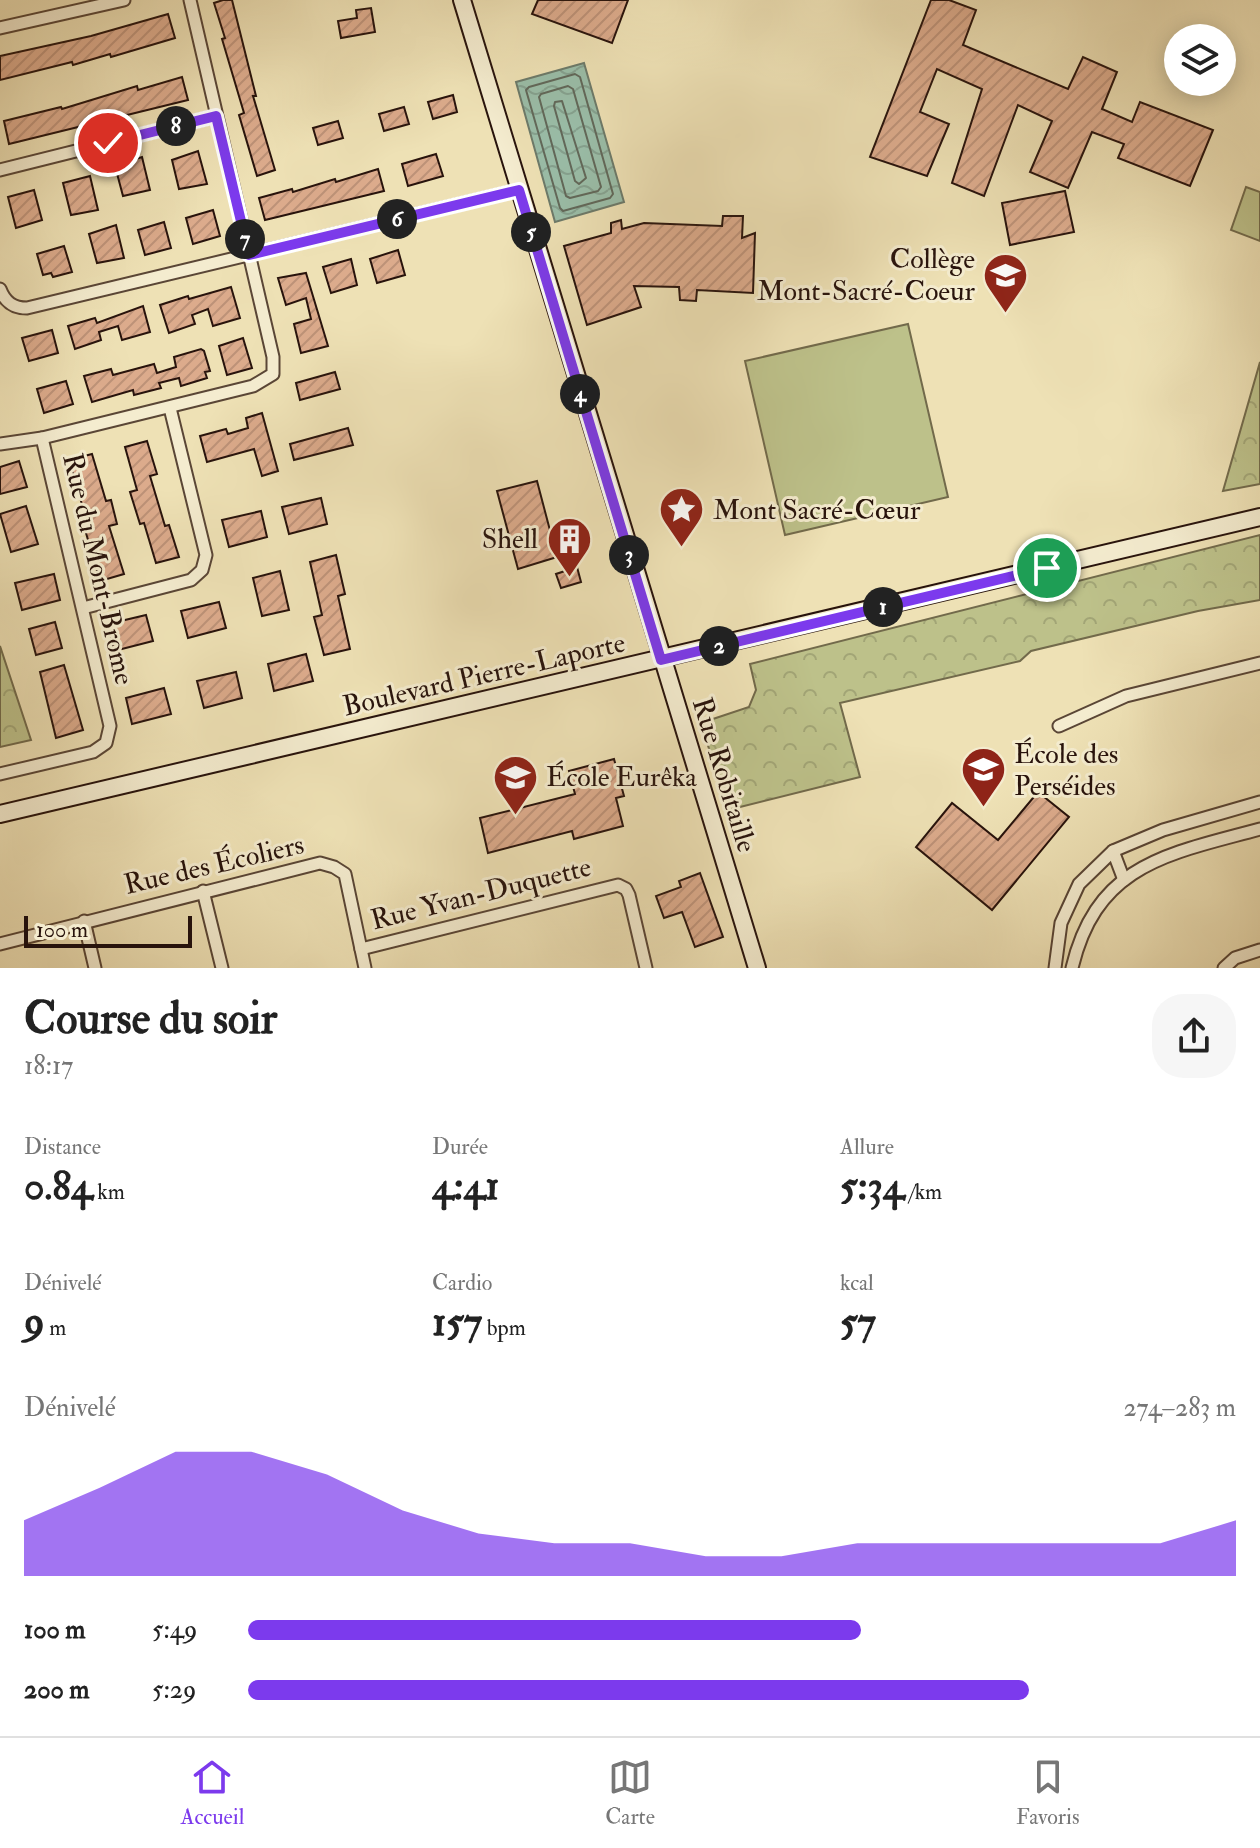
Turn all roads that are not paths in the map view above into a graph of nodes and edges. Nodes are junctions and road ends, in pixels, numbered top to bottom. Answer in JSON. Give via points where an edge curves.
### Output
{"nodes":[{"id":1,"x":124,"y":0,"type":"edge"},
{"id":2,"x":190,"y":0,"type":"edge"},
{"id":3,"x":462,"y":0,"type":"edge"},
{"id":4,"x":0,"y":28,"type":"edge"},
{"id":5,"x":216,"y":116,"type":"junction"},
{"id":6,"x":0,"y":170,"type":"edge"},
{"id":7,"x":519,"y":190,"type":"junction"},
{"id":8,"x":249,"y":255,"type":"junction"},
{"id":9,"x":0,"y":289,"type":"edge"},
{"id":10,"x":170,"y":408,"type":"junction"},
{"id":11,"x":42,"y":438,"type":"junction"},
{"id":12,"x":0,"y":444,"type":"edge"},
{"id":13,"x":1260,"y":517,"type":"edge"},
{"id":14,"x":83,"y":608,"type":"junction"},
{"id":15,"x":661,"y":660,"type":"junction"},
{"id":16,"x":1260,"y":663,"type":"edge"},
{"id":17,"x":1059,"y":726,"type":"dead end"},
{"id":18,"x":0,"y":774,"type":"edge"},
{"id":19,"x":1260,"y":802,"type":"edge"},
{"id":20,"x":0,"y":814,"type":"edge"},
{"id":21,"x":1260,"y":829,"type":"edge"},
{"id":22,"x":1113,"y":851,"type":"junction"},
{"id":23,"x":1124,"y":880,"type":"junction"},
{"id":24,"x":203,"y":891,"type":"junction"},
{"id":25,"x":84,"y":921,"type":"junction"},
{"id":26,"x":0,"y":944,"type":"edge"},
{"id":27,"x":361,"y":949,"type":"junction"},
{"id":28,"x":1260,"y":950,"type":"edge"},
{"id":29,"x":95,"y":968,"type":"edge"},
{"id":30,"x":222,"y":968,"type":"edge"},
{"id":31,"x":365,"y":968,"type":"edge"},
{"id":32,"x":646,"y":968,"type":"edge"},
{"id":33,"x":757,"y":968,"type":"edge"},
{"id":34,"x":1055,"y":968,"type":"edge"},
{"id":35,"x":1072,"y":968,"type":"edge"},
{"id":36,"x":1224,"y":968,"type":"edge"}],
"edges":[{"from":1,"to":4,"type":"street"},
{"from":2,"to":5,"type":"street","name":"Rue du Mont-Brome"},
{"from":3,"to":7,"type":"main road","name":"Rue Robitaille"},
{"from":5,"to":6,"type":"street"},
{"from":5,"to":8,"type":"street","name":"Rue du Mont-Brome"},
{"from":7,"to":8,"type":"street"},
{"from":7,"to":15,"type":"main road","name":"Rue Robitaille"},
{"from":8,"to":9,"type":"street","via":[[27,308],[16,308]]},
{"from":8,"to":10,"type":"street","name":"Rue du Mont-Brome","via":[[273,374],[253,386]]},
{"from":10,"to":11,"type":"street","name":"Rue du Mont-Brome"},
{"from":10,"to":14,"type":"street","via":[[206,555],[202,570],[191,580]]},
{"from":11,"to":12,"type":"street"},
{"from":11,"to":14,"type":"street","name":"Rue du Mont-Brome"},
{"from":13,"to":15,"type":"main road","name":"Boulevard Pierre-Laporte"},
{"from":14,"to":18,"type":"street","name":"Rue du Mont-Brome","via":[[110,726],[106,743],[93,752]]},
{"from":15,"to":20,"type":"main road","name":"Boulevard Pierre-Laporte"},
{"from":15,"to":33,"type":"main road","name":"Rue Robitaille"},
{"from":16,"to":17,"type":"street","via":[[1126,696]]},
{"from":19,"to":22,"type":"street","via":[[1163,830]]},
{"from":21,"to":23,"type":"street","via":[[1180,851]]},
{"from":22,"to":23,"type":"street"},
{"from":22,"to":34,"type":"street","via":[[1079,884],[1061,923]]},
{"from":23,"to":35,"type":"street","via":[[1096,906]]},
{"from":24,"to":25,"type":"street","name":"Rue des Écoliers"},
{"from":24,"to":27,"type":"street","name":"Rue des Écoliers","via":[[320,863],[334,867],[345,874]]},
{"from":24,"to":30,"type":"street"},
{"from":25,"to":26,"type":"street","name":"Rue des Écoliers"},
{"from":25,"to":29,"type":"street"},
{"from":27,"to":31,"type":"street","name":"Rue des Écoliers"},
{"from":27,"to":32,"type":"street","name":"Rue Yvan-Duquette","via":[[618,885],[629,895]]},
{"from":28,"to":36,"type":"street","via":[[1235,958]]}]}
